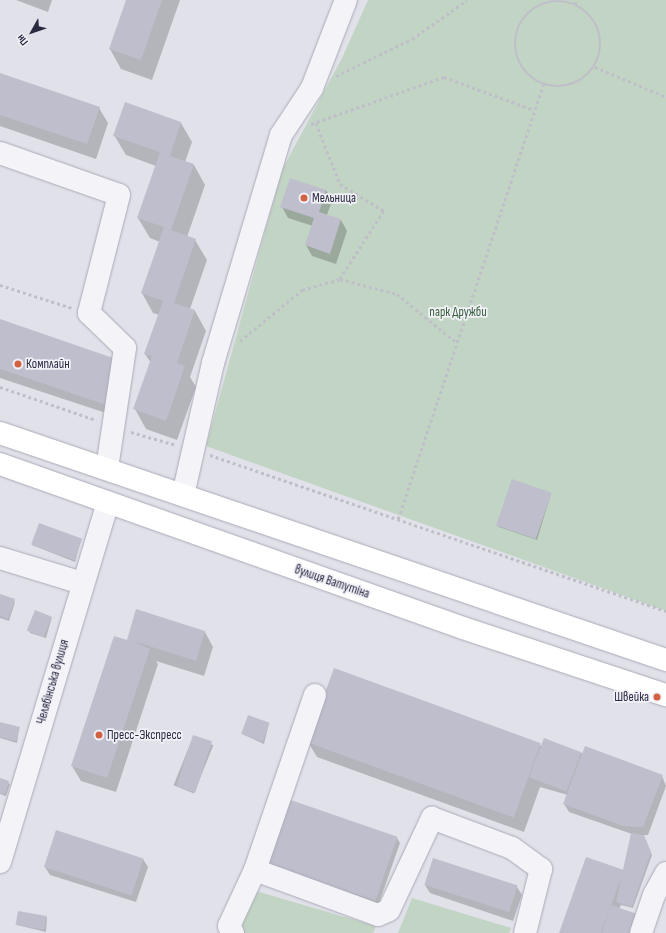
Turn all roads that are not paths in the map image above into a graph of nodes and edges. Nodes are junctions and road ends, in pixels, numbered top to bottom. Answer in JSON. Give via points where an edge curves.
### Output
{"nodes":[{"id":1,"x":346,"y":0,"type":"edge"},
{"id":2,"x":0,"y":153,"type":"edge"},
{"id":3,"x":0,"y":433,"type":"edge"},
{"id":4,"x":0,"y":464,"type":"edge"},
{"id":5,"x":106,"y":468,"type":"junction"},
{"id":6,"x":183,"y":495,"type":"junction"},
{"id":7,"x":108,"y":503,"type":"junction"},
{"id":8,"x":0,"y":558,"type":"edge"},
{"id":9,"x":82,"y":583,"type":"junction"},
{"id":10,"x":666,"y":660,"type":"edge"},
{"id":11,"x":315,"y":695,"type":"dead end"},
{"id":12,"x":666,"y":695,"type":"edge"},
{"id":13,"x":0,"y":862,"type":"edge"},
{"id":14,"x":255,"y":870,"type":"junction"},
{"id":15,"x":666,"y":873,"type":"edge"},
{"id":16,"x":233,"y":933,"type":"edge"},
{"id":17,"x":524,"y":933,"type":"edge"},
{"id":18,"x":641,"y":933,"type":"edge"}],
"edges":[{"from":1,"to":6,"type":"street","via":[[312,88],[281,135],[213,363]]},
{"from":2,"to":5,"type":"street","via":[[119,195],[89,313],[125,348]]},
{"from":3,"to":5,"type":"main road"},
{"from":4,"to":7,"type":"main road","name":"вулиця Ватутіна"},
{"from":5,"to":6,"type":"main road"},
{"from":6,"to":10,"type":"main road"},
{"from":7,"to":9,"type":"street","name":"Челябінська вулиця"},
{"from":7,"to":12,"type":"main road","name":"вулиця Ватутіна","via":[[464,628]]},
{"from":8,"to":9,"type":"street"},
{"from":9,"to":13,"type":"street","name":"Челябінська вулиця"},
{"from":11,"to":14,"type":"street"},
{"from":14,"to":16,"type":"street","via":[[229,926]]},
{"from":14,"to":17,"type":"street","via":[[378,915],[389,910],[432,818],[512,848],[541,869]]},
{"from":15,"to":18,"type":"street","via":[[654,895]]}]}
